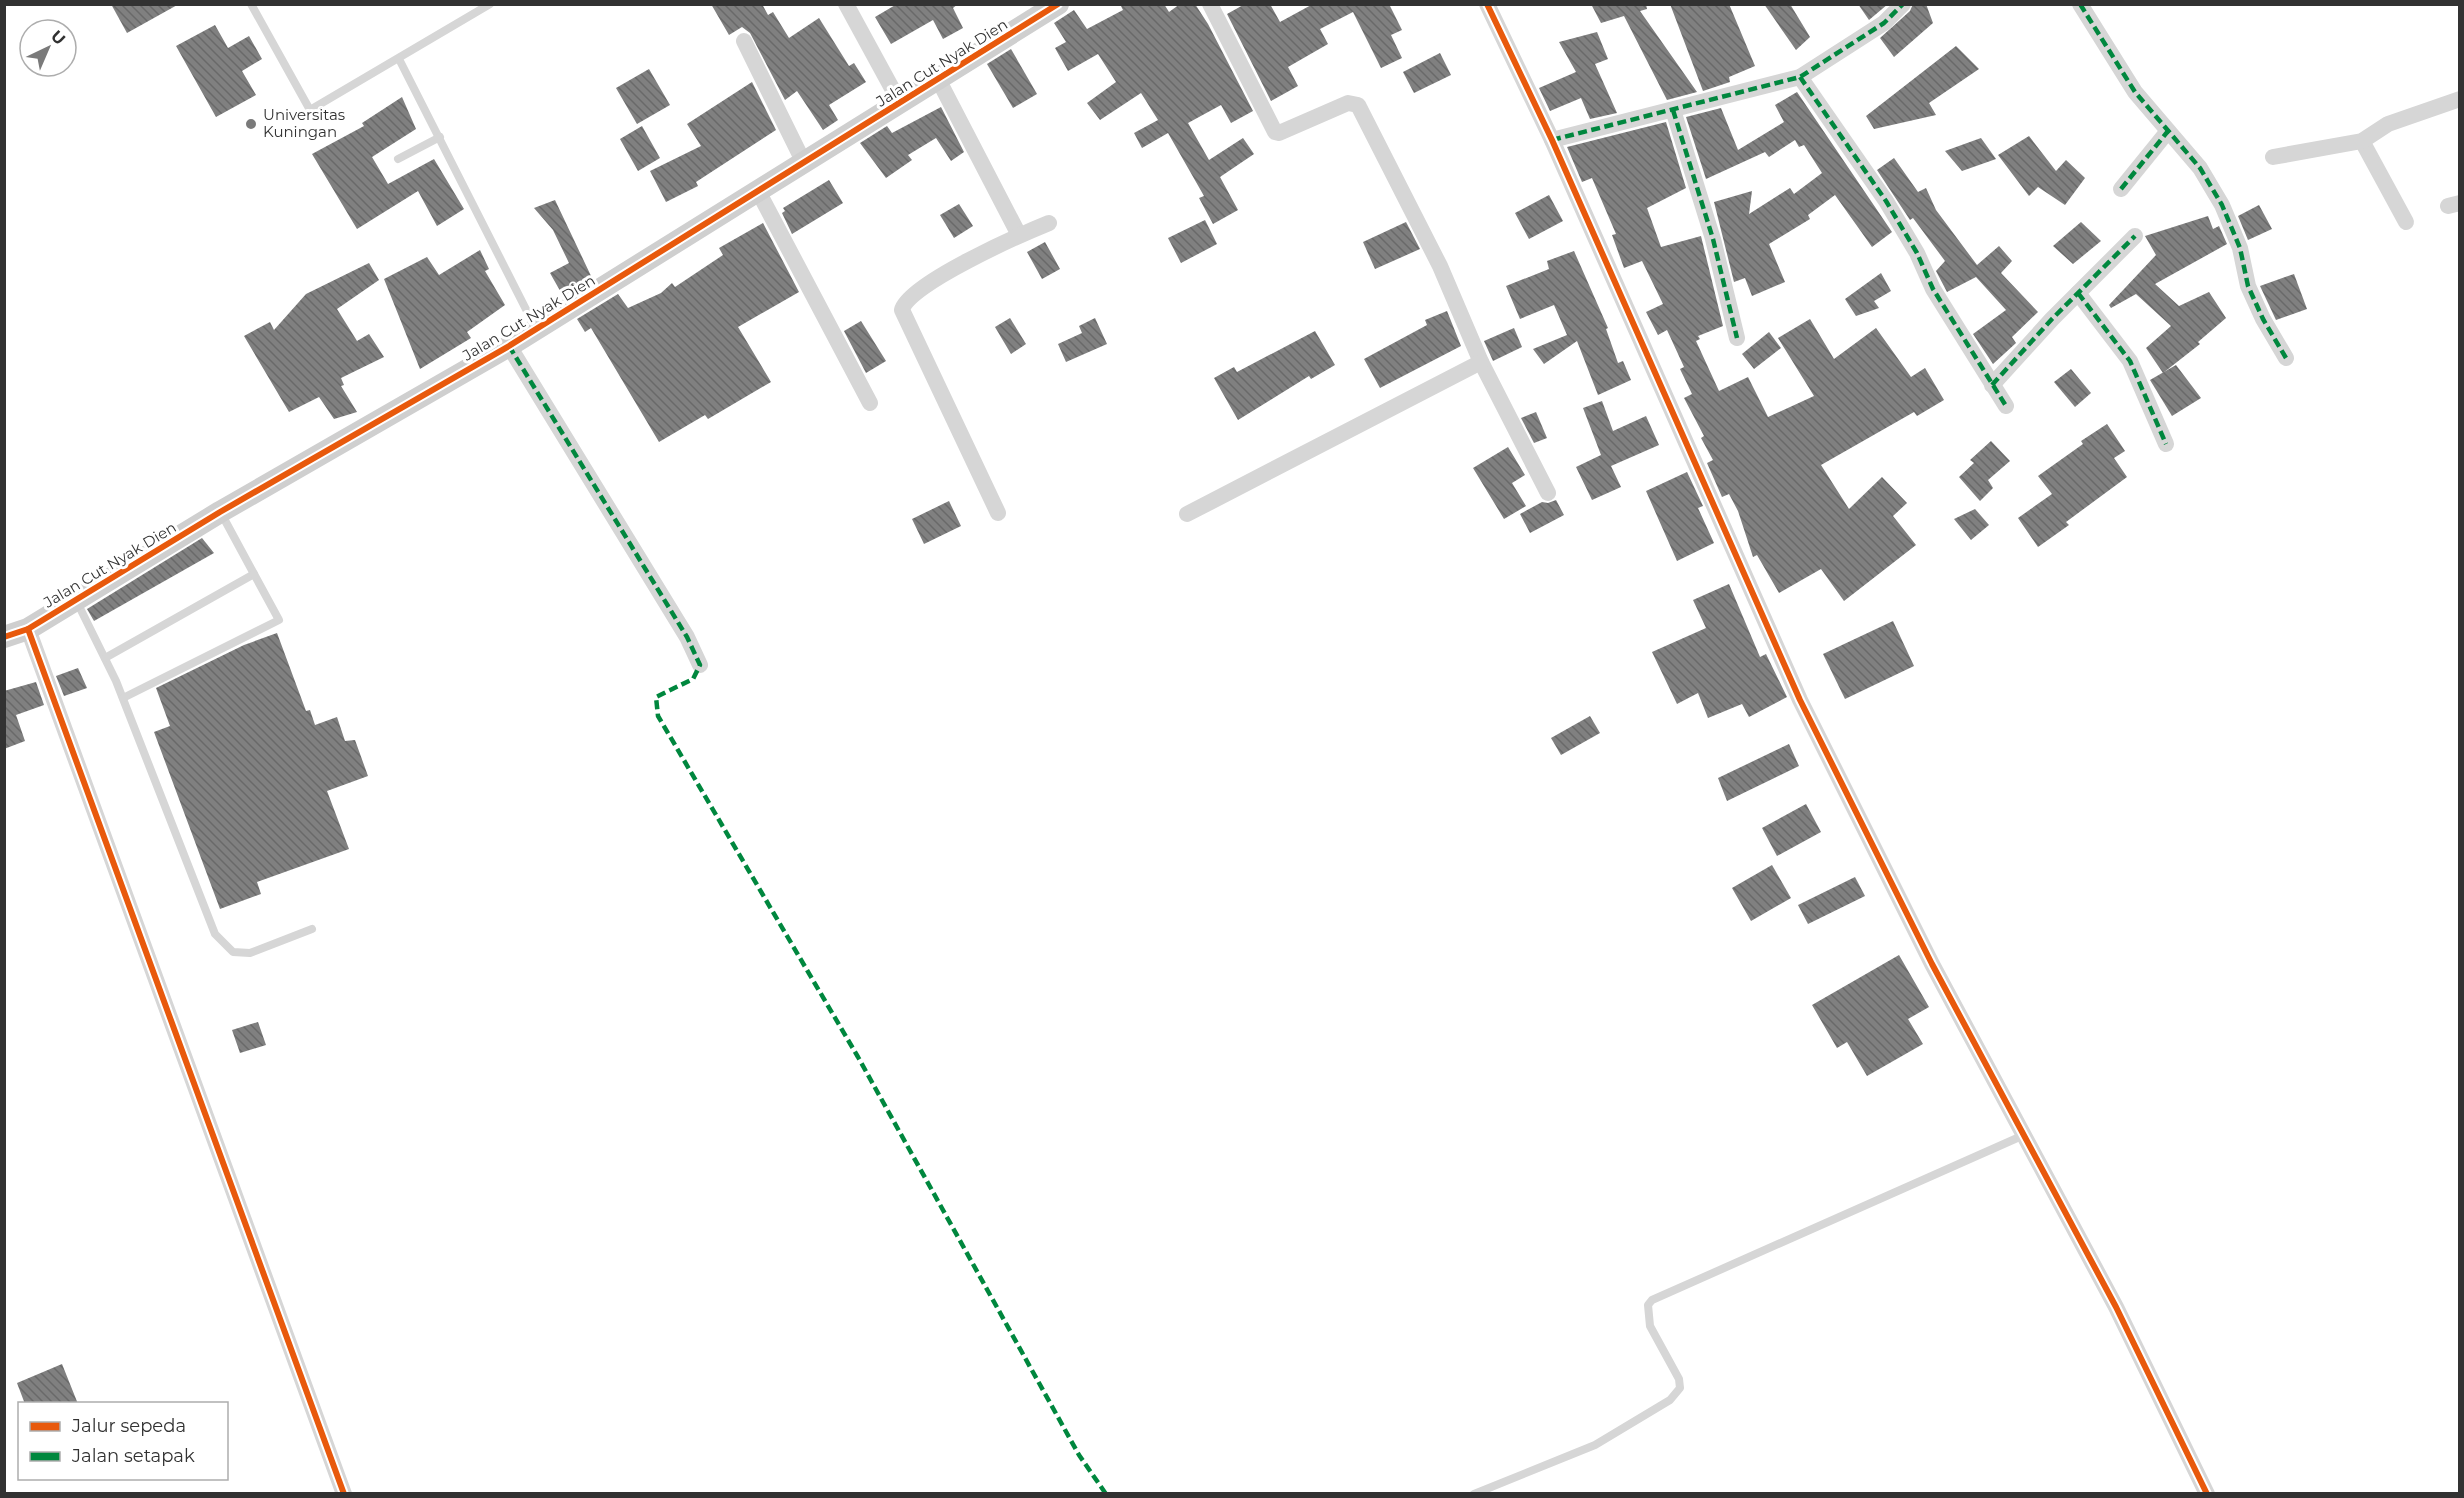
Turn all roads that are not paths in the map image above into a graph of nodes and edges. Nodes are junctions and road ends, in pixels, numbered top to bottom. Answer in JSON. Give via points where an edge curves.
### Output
{"nodes":[{"id":1,"x":251,"y":4,"type":"edge"},
{"id":2,"x":490,"y":4,"type":"edge"},
{"id":3,"x":846,"y":4,"type":"edge"},
{"id":4,"x":1058,"y":4,"type":"edge"},
{"id":5,"x":1210,"y":4,"type":"edge"},
{"id":6,"x":1487,"y":4,"type":"edge"},
{"id":7,"x":1903,"y":4,"type":"edge"},
{"id":8,"x":2080,"y":4,"type":"edge"},
{"id":9,"x":744,"y":41,"type":"dead end"},
{"id":10,"x":399,"y":59,"type":"junction"},
{"id":11,"x":1800,"y":76,"type":"junction"},
{"id":12,"x":938,"y":79,"type":"junction"},
{"id":13,"x":2460,"y":99,"type":"edge"},
{"id":14,"x":900,"y":103,"type":"junction"},
{"id":15,"x":1673,"y":110,"type":"junction"},
{"id":16,"x":2169,"y":131,"type":"junction"},
{"id":17,"x":440,"y":137,"type":"junction"},
{"id":18,"x":1552,"y":140,"type":"junction"},
{"id":19,"x":2362,"y":141,"type":"junction"},
{"id":20,"x":2273,"y":157,"type":"dead end"},
{"id":21,"x":398,"y":159,"type":"dead end"},
{"id":22,"x":804,"y":163,"type":"junction"},
{"id":23,"x":2121,"y":189,"type":"dead end"},
{"id":24,"x":758,"y":191,"type":"junction"},
{"id":25,"x":2406,"y":222,"type":"dead end"},
{"id":26,"x":1049,"y":223,"type":"dead end"},
{"id":27,"x":1019,"y":235,"type":"junction"},
{"id":28,"x":2135,"y":236,"type":"dead end"},
{"id":29,"x":2078,"y":293,"type":"junction"},
{"id":30,"x":536,"y":329,"type":"junction"},
{"id":31,"x":1737,"y":338,"type":"dead end"},
{"id":32,"x":509,"y":346,"type":"junction"},
{"id":33,"x":2286,"y":358,"type":"dead end"},
{"id":34,"x":1481,"y":362,"type":"junction"},
{"id":35,"x":1992,"y":385,"type":"junction"},
{"id":36,"x":870,"y":403,"type":"dead end"},
{"id":37,"x":2006,"y":406,"type":"dead end"},
{"id":38,"x":2166,"y":444,"type":"dead end"},
{"id":39,"x":1548,"y":493,"type":"dead end"},
{"id":40,"x":220,"y":512,"type":"junction"},
{"id":41,"x":998,"y":513,"type":"dead end"},
{"id":42,"x":1187,"y":513,"type":"dead end"},
{"id":43,"x":254,"y":574,"type":"junction"},
{"id":44,"x":76,"y":600,"type":"junction"},
{"id":45,"x":28,"y":629,"type":"junction"},
{"id":46,"x":4,"y":638,"type":"edge"},
{"id":47,"x":105,"y":658,"type":"junction"},
{"id":48,"x":700,"y":665,"type":"dead end"},
{"id":49,"x":123,"y":698,"type":"junction"},
{"id":50,"x":312,"y":929,"type":"dead end"},
{"id":51,"x":2024,"y":1135,"type":"junction"},
{"id":52,"x":344,"y":1494,"type":"edge"},
{"id":53,"x":1474,"y":1494,"type":"edge"},
{"id":54,"x":2207,"y":1494,"type":"edge"}],
"edges":[{"from":1,"to":10,"type":"lane","via":[[310,110]]},
{"from":2,"to":10,"type":"lane"},
{"from":3,"to":14,"type":"street"},
{"from":4,"to":12,"type":"street","name":"Jalan Cut Nyak Dien"},
{"from":5,"to":34,"type":"street","via":[[1275,132],[1348,103],[1358,105],[1440,266]]},
{"from":6,"to":18,"type":"street"},
{"from":7,"to":11,"type":"street","via":[[1884,23]]},
{"from":8,"to":16,"type":"street","via":[[2135,92]]},
{"from":9,"to":22,"type":"street"},
{"from":10,"to":17,"type":"lane"},
{"from":11,"to":15,"type":"street"},
{"from":11,"to":35,"type":"street","via":[[1886,201],[1917,252],[1933,289]]},
{"from":12,"to":14,"type":"street","name":"Jalan Cut Nyak Dien"},
{"from":12,"to":27,"type":"street"},
{"from":13,"to":19,"type":"street","via":[[2388,124]]},
{"from":14,"to":22,"type":"street","name":"Jalan Cut Nyak Dien"},
{"from":15,"to":18,"type":"street"},
{"from":15,"to":31,"type":"street","via":[[1713,239]]},
{"from":16,"to":23,"type":"street"},
{"from":16,"to":33,"type":"street","via":[[2200,168],[2222,205],[2240,248],[2248,286]]},
{"from":17,"to":21,"type":"lane"},
{"from":17,"to":30,"type":"lane"},
{"from":18,"to":51,"type":"street","via":[[1800,700],[1932,964]]},
{"from":19,"to":20,"type":"street"},
{"from":19,"to":25,"type":"street"},
{"from":22,"to":24,"type":"street","name":"Jalan Cut Nyak Dien"},
{"from":24,"to":30,"type":"street","name":"Jalan Cut Nyak Dien"},
{"from":24,"to":36,"type":"street"},
{"from":26,"to":27,"type":"street"},
{"from":27,"to":41,"type":"street","via":[[939,277],[907,300],[902,310]]},
{"from":28,"to":29,"type":"street"},
{"from":29,"to":35,"type":"street"},
{"from":29,"to":38,"type":"street","via":[[2130,361]]},
{"from":30,"to":32,"type":"street","name":"Jalan Cut Nyak Dien"},
{"from":32,"to":40,"type":"street","name":"Jalan Cut Nyak Dien"},
{"from":32,"to":48,"type":"street","via":[[687,637]]},
{"from":34,"to":39,"type":"street"},
{"from":34,"to":42,"type":"street"},
{"from":35,"to":37,"type":"street"},
{"from":40,"to":43,"type":"lane"},
{"from":40,"to":44,"type":"street","name":"Jalan Cut Nyak Dien"},
{"from":43,"to":47,"type":"lane"},
{"from":43,"to":49,"type":"lane","via":[[279,620]]},
{"from":44,"to":45,"type":"street","name":"Jalan Cut Nyak Dien"},
{"from":44,"to":47,"type":"lane"},
{"from":45,"to":46,"type":"street","name":"Jalan Cut Nyak Dien"},
{"from":45,"to":52,"type":"street"},
{"from":47,"to":49,"type":"lane"},
{"from":49,"to":50,"type":"lane","via":[[214,934],[233,952],[250,953]]},
{"from":51,"to":53,"type":"lane","via":[[1652,1300],[1648,1305],[1650,1326],[1679,1379],[1680,1388],[1671,1400],[1595,1445]]},
{"from":51,"to":54,"type":"street","via":[[2116,1308]]}]}
